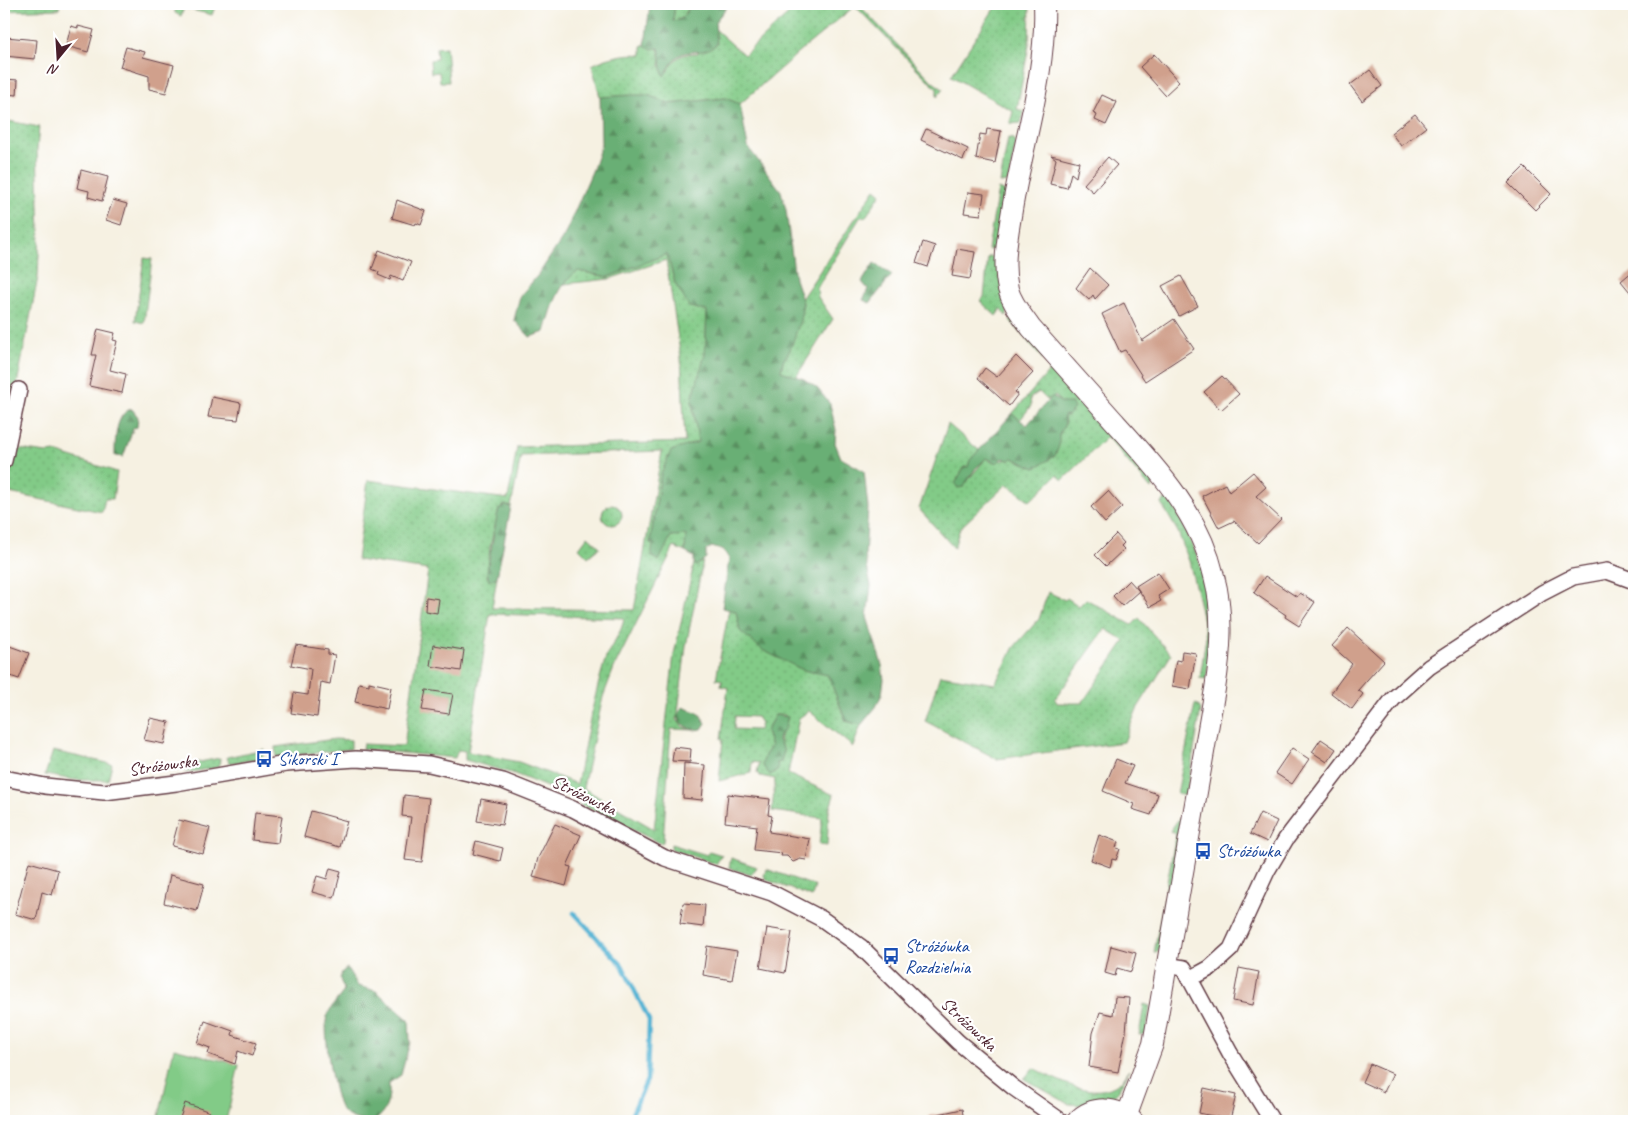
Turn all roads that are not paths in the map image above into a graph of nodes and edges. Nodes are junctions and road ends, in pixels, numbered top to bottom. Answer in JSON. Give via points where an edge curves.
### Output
{"nodes":[{"id":1,"x":1044,"y":4,"type":"edge"},
{"id":2,"x":19,"y":390,"type":"dead end"},
{"id":3,"x":4,"y":461,"type":"edge"},
{"id":4,"x":1634,"y":581,"type":"edge"},
{"id":5,"x":4,"y":778,"type":"edge"},
{"id":6,"x":1166,"y":966,"type":"junction"},
{"id":7,"x":1190,"y":979,"type":"junction"},
{"id":8,"x":1130,"y":1118,"type":"edge"},
{"id":9,"x":1061,"y":1121,"type":"edge"},
{"id":10,"x":1077,"y":1121,"type":"edge"},
{"id":11,"x":1272,"y":1121,"type":"edge"}],
"edges":[{"from":1,"to":6,"type":"main road","via":[[1043,46],[1006,255],[1008,288],[1016,307],[1031,328],[1145,456],[1183,504],[1208,553],[1220,614],[1216,689]]},
{"from":2,"to":3,"type":"street"},
{"from":4,"to":7,"type":"street","via":[[1607,571],[1573,577],[1542,593],[1429,667],[1393,699],[1286,839],[1267,871],[1231,949],[1210,968]]},
{"from":5,"to":9,"type":"street","name":"Stróżowska","via":[[104,792],[301,762],[356,759],[430,764],[503,780],[573,809],[665,858],[772,893],[822,918],[861,947],[958,1042]]},
{"from":6,"to":7,"type":"street","via":[[1184,968]]},
{"from":6,"to":8,"type":"main road","via":[[1153,1044]]},
{"from":7,"to":11,"type":"street"},
{"from":8,"to":10,"type":"main road","via":[[1112,1109],[1096,1110]]}]}
